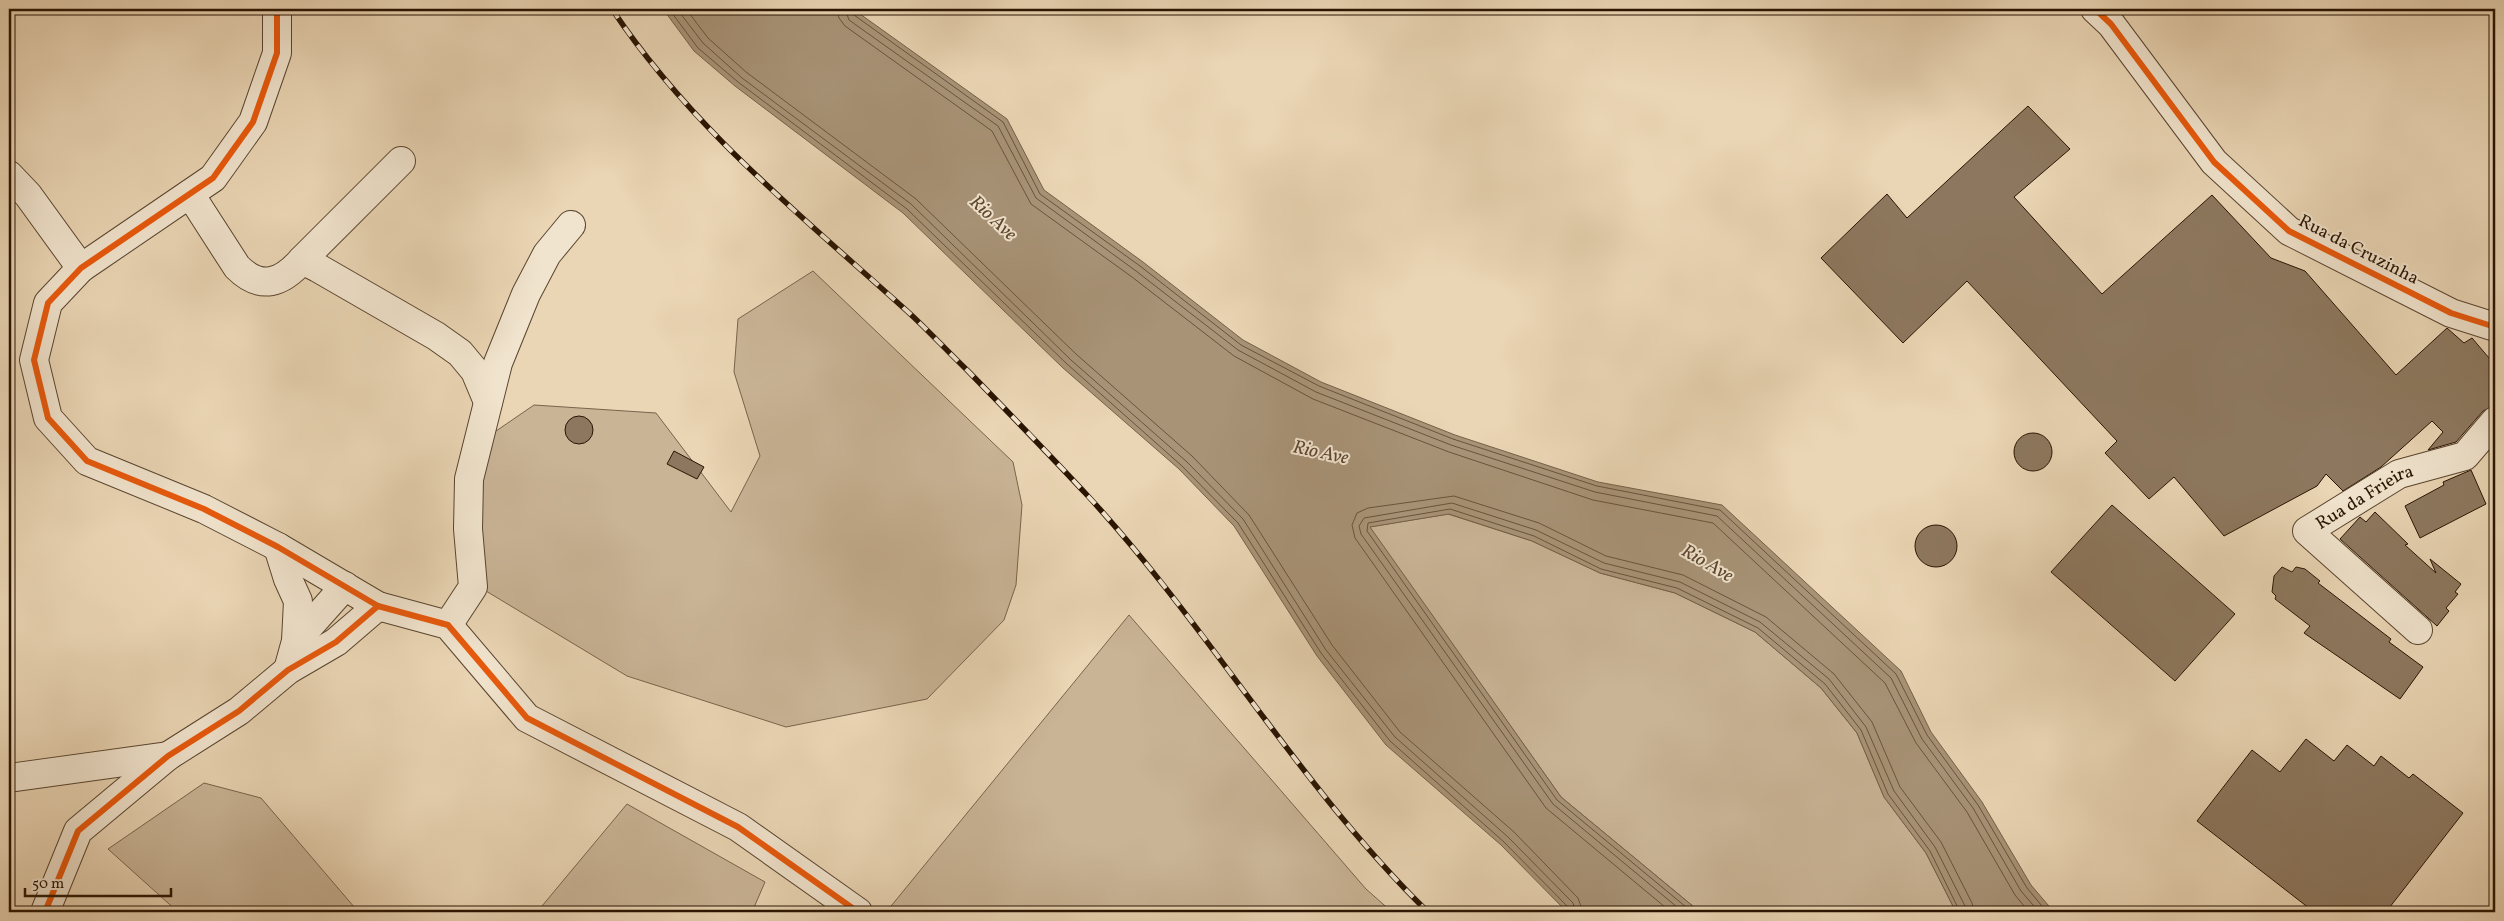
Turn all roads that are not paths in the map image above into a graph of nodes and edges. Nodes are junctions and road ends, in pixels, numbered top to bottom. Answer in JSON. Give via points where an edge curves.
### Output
{"nodes":[{"id":1,"x":277,"y":9,"type":"edge"},
{"id":2,"x":2095,"y":9,"type":"edge"},
{"id":3,"x":400,"y":161,"type":"dead end"},
{"id":4,"x":9,"y":175,"type":"edge"},
{"id":5,"x":190,"y":194,"type":"junction"},
{"id":6,"x":571,"y":225,"type":"dead end"},
{"id":7,"x":302,"y":260,"type":"junction"},
{"id":8,"x":81,"y":268,"type":"junction"},
{"id":9,"x":2495,"y":327,"type":"edge"},
{"id":10,"x":488,"y":402,"type":"junction"},
{"id":11,"x":2495,"y":421,"type":"edge"},
{"id":12,"x":278,"y":547,"type":"junction"},
{"id":13,"x":345,"y":586,"type":"junction"},
{"id":14,"x":378,"y":606,"type":"junction"},
{"id":15,"x":448,"y":625,"type":"junction"},
{"id":16,"x":2418,"y":630,"type":"dead end"},
{"id":17,"x":296,"y":641,"type":"junction"},
{"id":18,"x":288,"y":670,"type":"junction"},
{"id":19,"x":168,"y":756,"type":"junction"},
{"id":20,"x":104,"y":764,"type":"junction"},
{"id":21,"x":9,"y":778,"type":"edge"},
{"id":22,"x":122,"y":795,"type":"junction"},
{"id":23,"x":45,"y":912,"type":"edge"},
{"id":24,"x":858,"y":912,"type":"edge"}],
"edges":[{"from":1,"to":5,"type":"street","via":[[277,53],[253,122],[214,178]]},
{"from":2,"to":9,"type":"street","name":"Rua da Cruzinha","via":[[2111,24],[2214,162],[2289,231],[2451,313]]},
{"from":3,"to":7,"type":"street"},
{"from":4,"to":8,"type":"street","via":[[28,195]]},
{"from":5,"to":7,"type":"street","via":[[237,267],[250,277],[268,281],[283,279]]},
{"from":5,"to":8,"type":"street"},
{"from":6,"to":10,"type":"street","via":[[547,254],[526,294],[498,363]]},
{"from":7,"to":10,"type":"street","via":[[360,291],[460,353],[475,371]]},
{"from":8,"to":12,"type":"street","via":[[48,303],[34,360],[48,418],[87,460],[204,509]]},
{"from":10,"to":15,"type":"street","via":[[469,479],[468,529],[473,587]]},
{"from":11,"to":16,"type":"street","name":"Rua da Frieira","via":[[2465,456],[2400,474],[2307,530]]},
{"from":12,"to":13,"type":"street"},
{"from":12,"to":17,"type":"street","via":[[298,601]]},
{"from":13,"to":14,"type":"street"},
{"from":13,"to":17,"type":"street"},
{"from":14,"to":15,"type":"street"},
{"from":14,"to":18,"type":"street","via":[[336,642]]},
{"from":15,"to":24,"type":"street","via":[[527,718],[738,827]]},
{"from":17,"to":18,"type":"street"},
{"from":18,"to":19,"type":"street","via":[[239,711]]},
{"from":19,"to":20,"type":"street"},
{"from":19,"to":22,"type":"street"},
{"from":20,"to":21,"type":"street"},
{"from":20,"to":22,"type":"street"},
{"from":22,"to":23,"type":"street","via":[[78,831]]}]}
